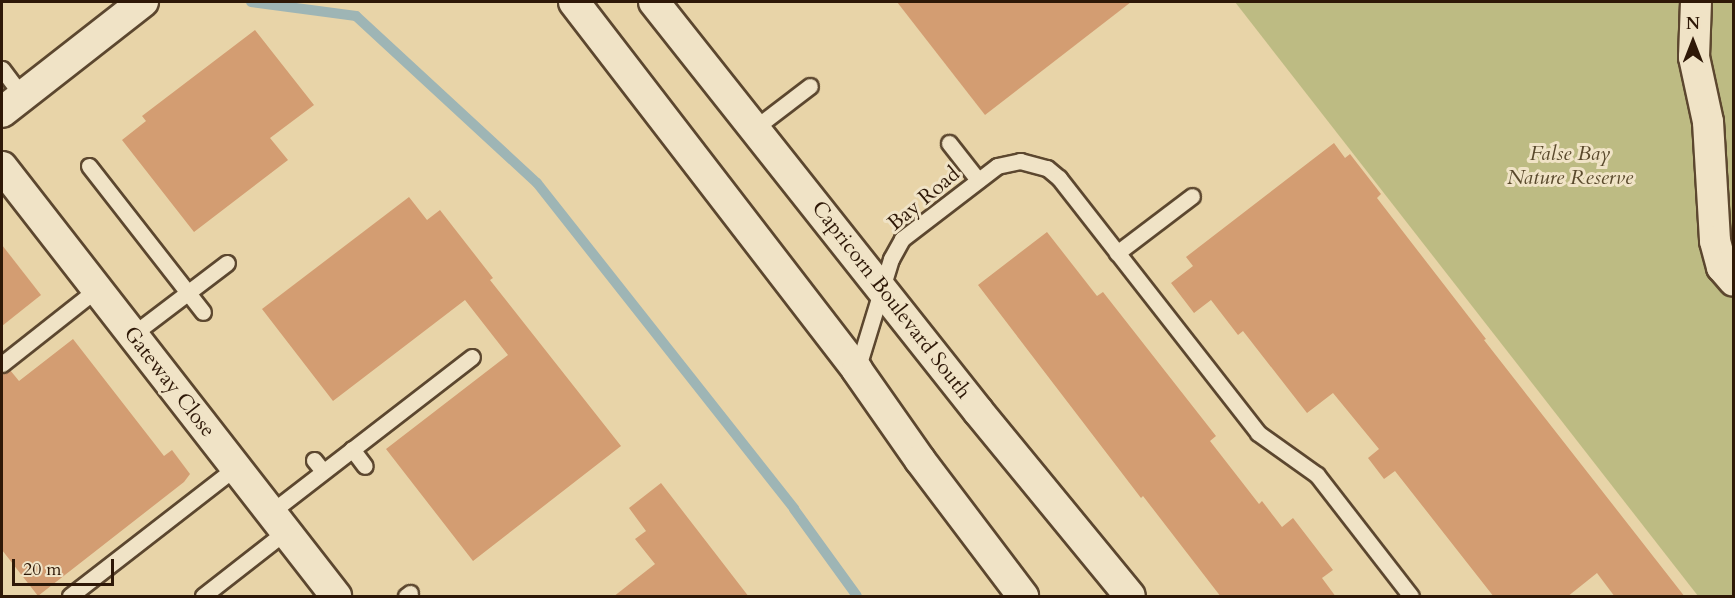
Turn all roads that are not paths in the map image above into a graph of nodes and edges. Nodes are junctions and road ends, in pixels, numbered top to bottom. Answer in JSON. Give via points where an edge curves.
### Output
{"nodes":[{"id":1,"x":142,"y":2,"type":"edge"},
{"id":2,"x":574,"y":2,"type":"edge"},
{"id":3,"x":654,"y":2,"type":"edge"},
{"id":4,"x":1696,"y":2,"type":"edge"},
{"id":5,"x":2,"y":69,"type":"edge"},
{"id":6,"x":810,"y":86,"type":"dead end"},
{"id":7,"x":12,"y":104,"type":"edge"},
{"id":8,"x":755,"y":128,"type":"junction"},
{"id":9,"x":949,"y":143,"type":"dead end"},
{"id":10,"x":89,"y":166,"type":"dead end"},
{"id":11,"x":2,"y":167,"type":"edge"},
{"id":12,"x":978,"y":180,"type":"junction"},
{"id":13,"x":1192,"y":196,"type":"dead end"},
{"id":14,"x":1117,"y":253,"type":"junction"},
{"id":15,"x":226,"y":263,"type":"dead end"},
{"id":16,"x":1734,"y":281,"type":"edge"},
{"id":17,"x":882,"y":286,"type":"junction"},
{"id":18,"x":97,"y":289,"type":"junction"},
{"id":19,"x":188,"y":293,"type":"junction"},
{"id":20,"x":202,"y":312,"type":"dead end"},
{"id":21,"x":132,"y":335,"type":"junction"},
{"id":22,"x":472,"y":357,"type":"dead end"},
{"id":23,"x":2,"y":363,"type":"edge"},
{"id":24,"x":857,"y":370,"type":"junction"},
{"id":25,"x":352,"y":449,"type":"junction"},
{"id":26,"x":365,"y":466,"type":"dead end"},
{"id":27,"x":236,"y":468,"type":"junction"},
{"id":28,"x":278,"y":522,"type":"junction"},
{"id":29,"x":70,"y":597,"type":"edge"},
{"id":30,"x":202,"y":597,"type":"edge"},
{"id":31,"x":336,"y":597,"type":"edge"},
{"id":32,"x":1023,"y":597,"type":"edge"},
{"id":33,"x":1130,"y":597,"type":"edge"},
{"id":34,"x":1411,"y":597,"type":"edge"}],
"edges":[{"from":1,"to":7,"type":"street"},
{"from":2,"to":24,"type":"street"},
{"from":3,"to":8,"type":"street","name":"Capricorn Boulevard South"},
{"from":4,"to":16,"type":"street","via":[[1694,57],[1708,122],[1715,241],[1722,267]]},
{"from":5,"to":7,"type":"lane"},
{"from":6,"to":8,"type":"lane"},
{"from":8,"to":17,"type":"street","name":"Capricorn Boulevard South"},
{"from":9,"to":12,"type":"lane"},
{"from":10,"to":19,"type":"lane"},
{"from":11,"to":18,"type":"street","name":"Gateway Close"},
{"from":12,"to":14,"type":"lane","name":"Bay Road","via":[[997,166],[1020,160],[1047,168]]},
{"from":12,"to":17,"type":"lane","name":"Bay Road","via":[[902,239]]},
{"from":13,"to":14,"type":"lane"},
{"from":14,"to":34,"type":"lane","via":[[1258,433],[1317,475]]},
{"from":15,"to":19,"type":"lane"},
{"from":17,"to":24,"type":"lane","name":"Bay Road"},
{"from":17,"to":33,"type":"street","name":"Capricorn Boulevard South"},
{"from":18,"to":21,"type":"street","name":"Gateway Close"},
{"from":18,"to":23,"type":"lane"},
{"from":19,"to":20,"type":"lane"},
{"from":19,"to":21,"type":"lane"},
{"from":21,"to":27,"type":"street","name":"Gateway Close"},
{"from":22,"to":25,"type":"lane"},
{"from":24,"to":32,"type":"street"},
{"from":25,"to":26,"type":"lane"},
{"from":25,"to":28,"type":"lane","via":[[319,465]]},
{"from":27,"to":28,"type":"street","name":"Gateway Close"},
{"from":27,"to":29,"type":"lane"},
{"from":28,"to":30,"type":"lane"},
{"from":28,"to":31,"type":"street","name":"Gateway Close"}]}
